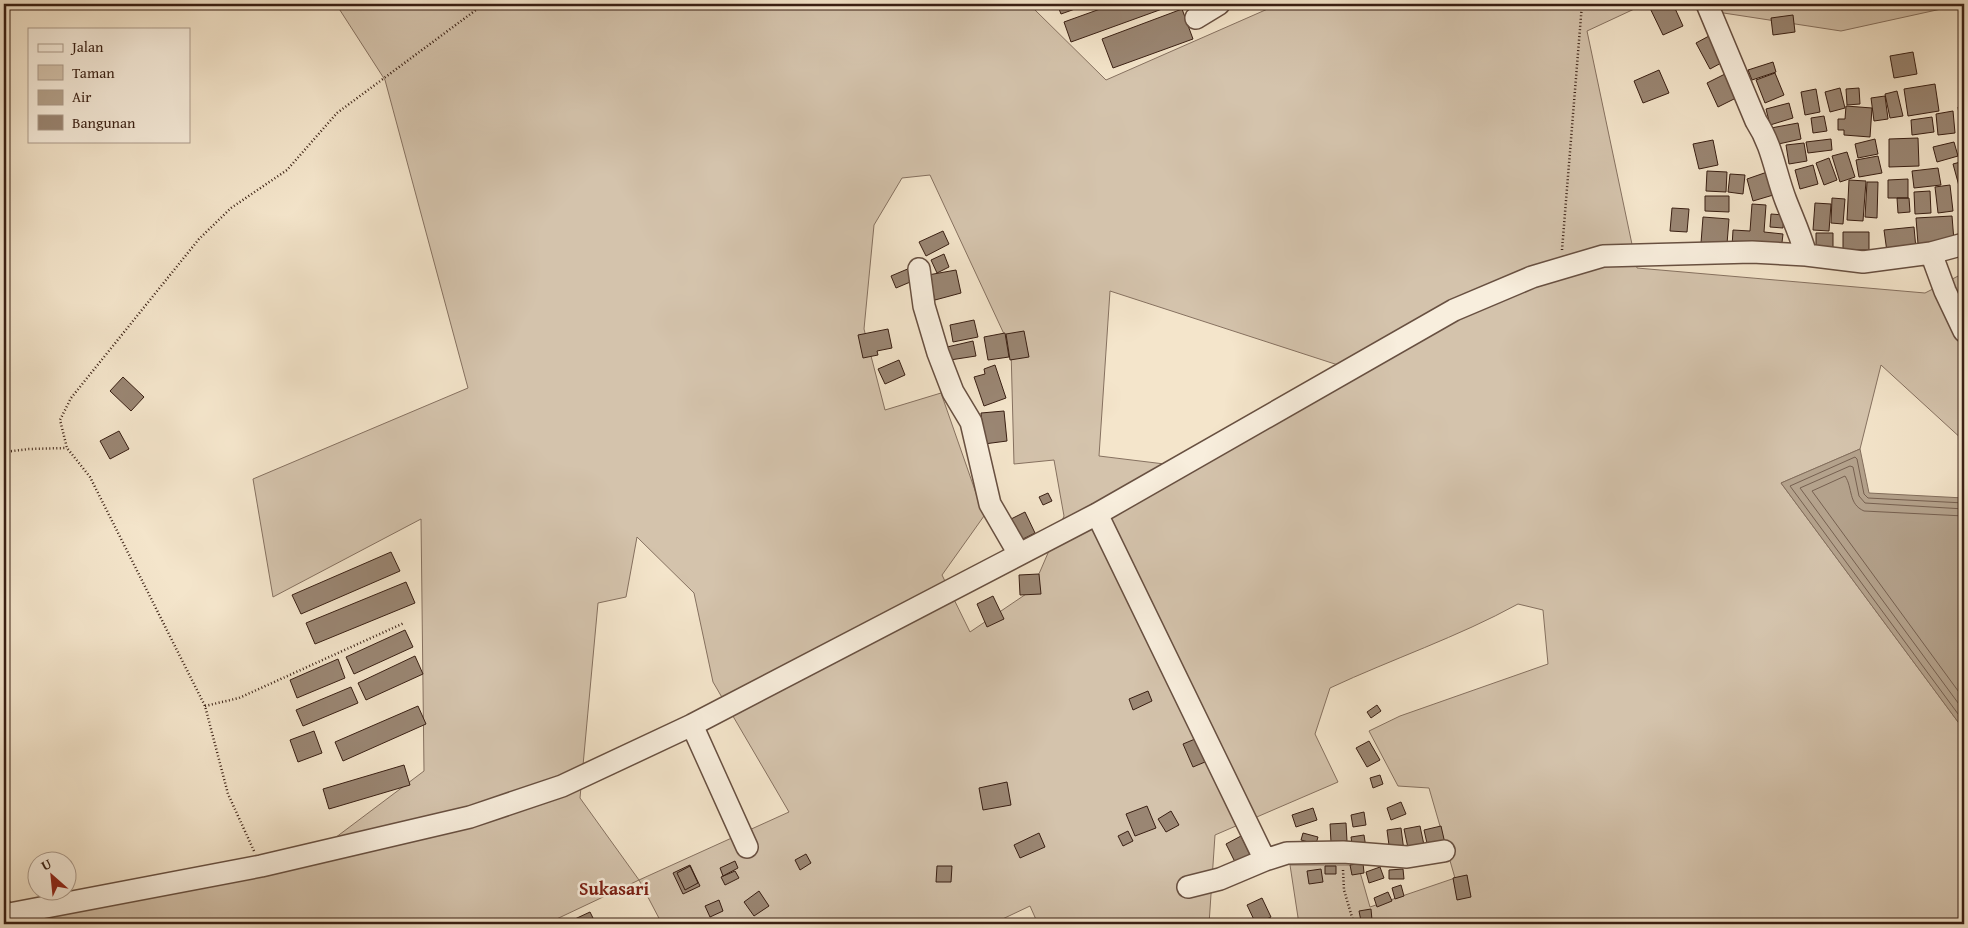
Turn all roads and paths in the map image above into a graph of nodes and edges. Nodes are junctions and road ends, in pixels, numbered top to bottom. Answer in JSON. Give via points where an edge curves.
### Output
{"nodes":[{"id":1,"x":484,"y":4,"type":"edge"},
{"id":2,"x":1219,"y":4,"type":"edge"},
{"id":3,"x":1582,"y":4,"type":"edge"},
{"id":4,"x":1707,"y":4,"type":"edge"},
{"id":5,"x":1196,"y":18,"type":"dead end"},
{"id":6,"x":1964,"y":244,"type":"edge"},
{"id":7,"x":1931,"y":253,"type":"junction"},
{"id":8,"x":1806,"y":256,"type":"junction"},
{"id":9,"x":919,"y":269,"type":"dead end"},
{"id":10,"x":1560,"y":269,"type":"junction"},
{"id":11,"x":1964,"y":331,"type":"edge"},
{"id":12,"x":68,"y":448,"type":"junction"},
{"id":13,"x":4,"y":452,"type":"edge"},
{"id":14,"x":1097,"y":514,"type":"junction"},
{"id":15,"x":1019,"y":554,"type":"junction"},
{"id":16,"x":404,"y":622,"type":"dead end"},
{"id":17,"x":205,"y":706,"type":"junction"},
{"id":18,"x":692,"y":725,"type":"junction"},
{"id":19,"x":747,"y":847,"type":"dead end"},
{"id":20,"x":1444,"y":851,"type":"dead end"},
{"id":21,"x":1342,"y":852,"type":"junction"},
{"id":22,"x":1265,"y":860,"type":"junction"},
{"id":23,"x":260,"y":866,"type":"junction"},
{"id":24,"x":1188,"y":887,"type":"dead end"},
{"id":25,"x":4,"y":915,"type":"edge"},
{"id":26,"x":1354,"y":924,"type":"edge"}],
"edges":[{"from":1,"to":12,"type":"path","via":[[337,113],[287,170],[231,208],[198,239],[70,398],[60,420]]},
{"from":2,"to":5,"type":"street"},
{"from":3,"to":10,"type":"path"},
{"from":4,"to":8,"type":"street","via":[[1768,143]]},
{"from":6,"to":7,"type":"street"},
{"from":7,"to":8,"type":"street","via":[[1863,262]]},
{"from":7,"to":11,"type":"street"},
{"from":8,"to":10,"type":"street","via":[[1752,252],[1603,256]]},
{"from":9,"to":15,"type":"street","via":[[924,306],[954,392],[971,422],[990,504]]},
{"from":10,"to":14,"type":"street","via":[[1532,277],[1454,310]]},
{"from":12,"to":13,"type":"path"},
{"from":12,"to":17,"type":"path","via":[[90,477]]},
{"from":14,"to":15,"type":"street"},
{"from":14,"to":22,"type":"street"},
{"from":15,"to":18,"type":"street"},
{"from":16,"to":17,"type":"path","via":[[240,698]]},
{"from":17,"to":23,"type":"path","via":[[228,794]]},
{"from":18,"to":19,"type":"street"},
{"from":18,"to":23,"type":"street","via":[[562,786],[470,817]]},
{"from":20,"to":21,"type":"street","via":[[1406,857]]},
{"from":21,"to":22,"type":"street","via":[[1287,853]]},
{"from":21,"to":26,"type":"path","via":[[1344,890]]},
{"from":22,"to":24,"type":"street","via":[[1220,879]]},
{"from":23,"to":25,"type":"street"}]}
